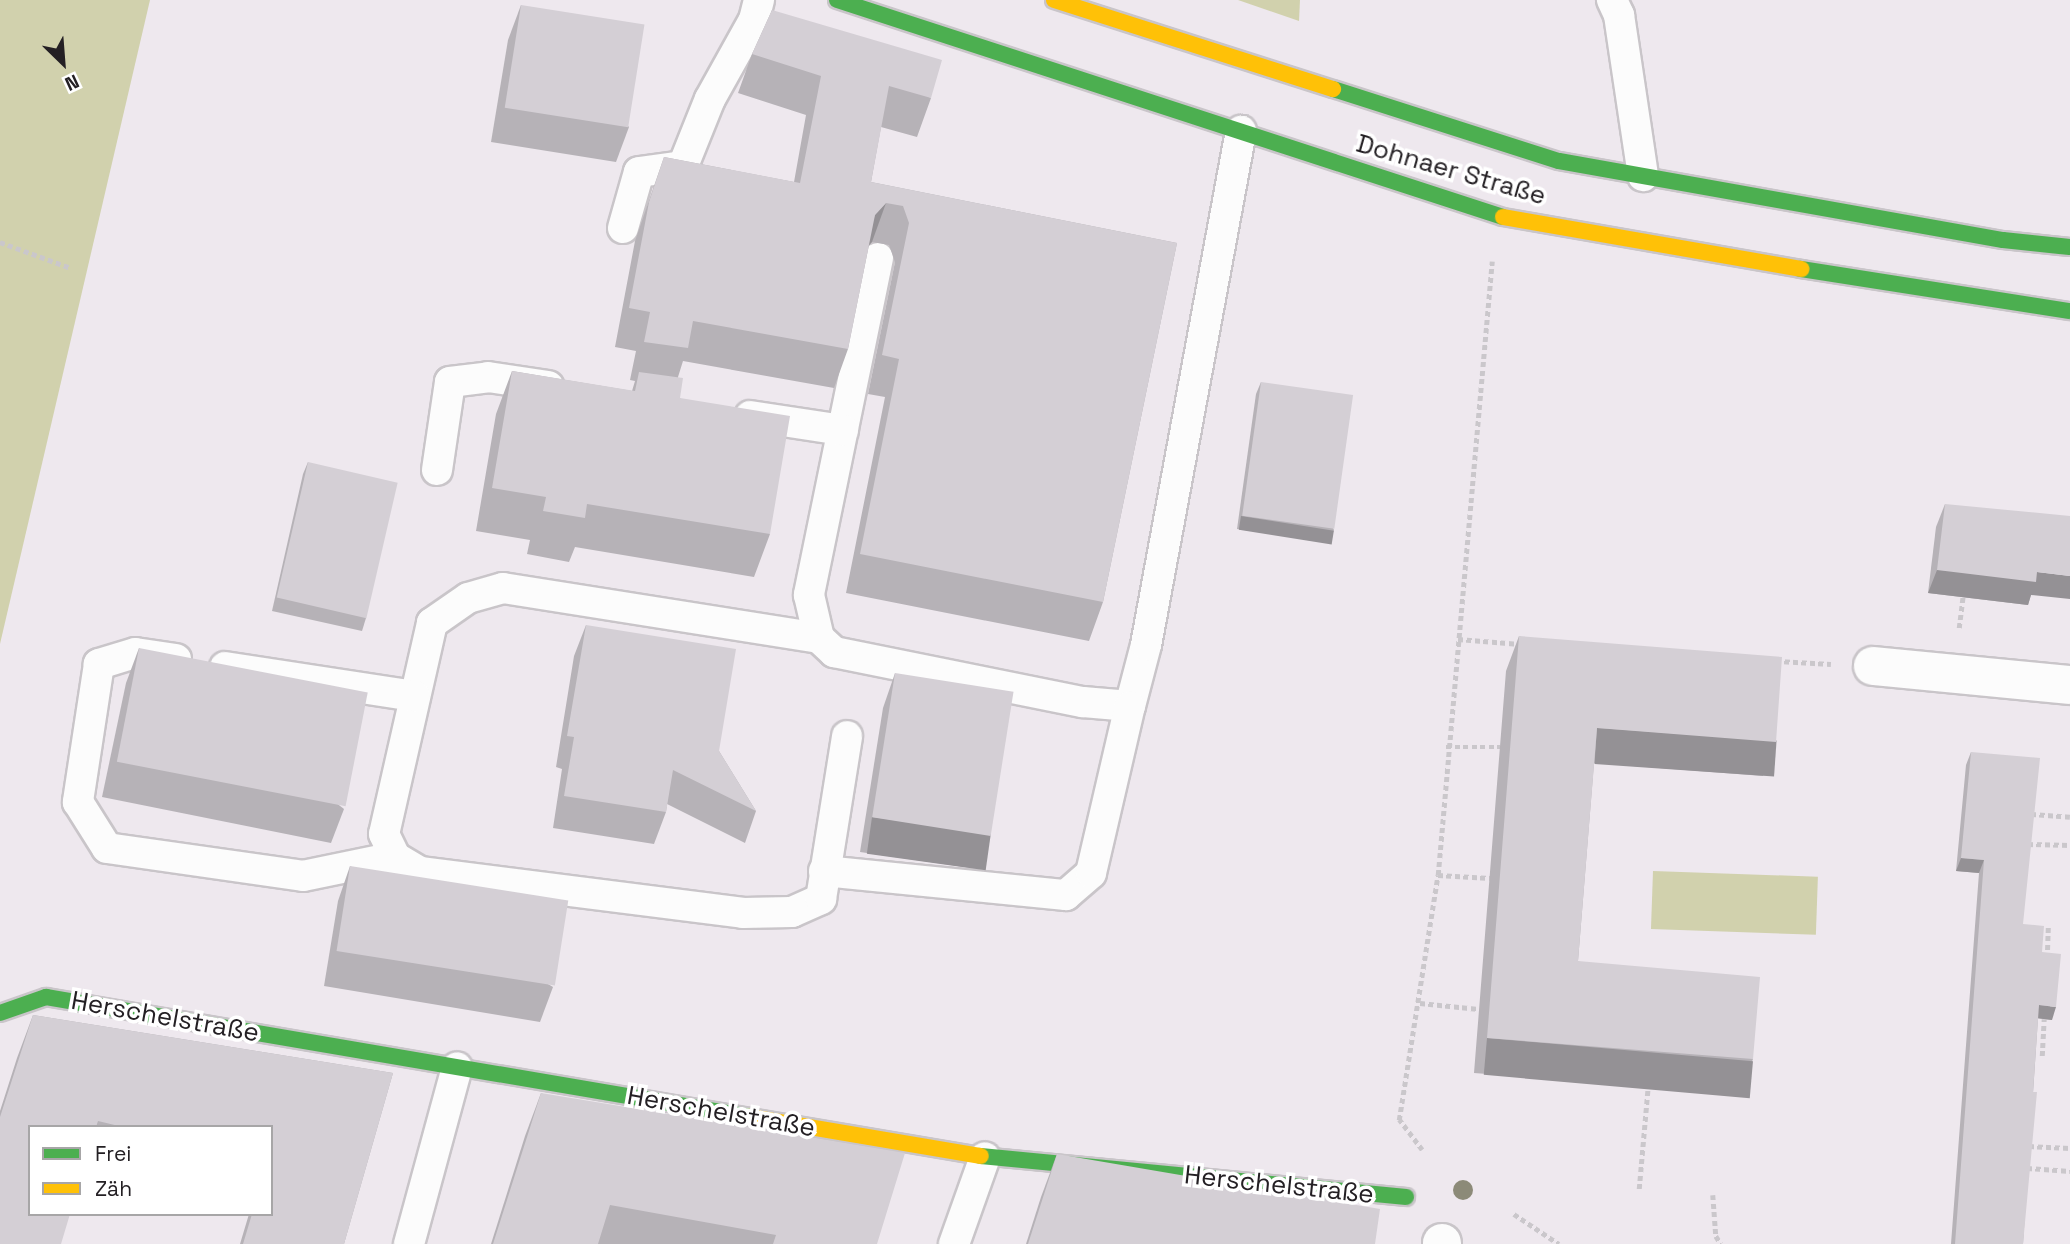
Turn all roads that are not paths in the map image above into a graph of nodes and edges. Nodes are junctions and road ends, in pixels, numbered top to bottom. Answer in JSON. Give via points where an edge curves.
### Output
{"nodes":[{"id":1,"x":759,"y":0,"type":"edge"},
{"id":2,"x":837,"y":0,"type":"edge"},
{"id":3,"x":1054,"y":0,"type":"edge"},
{"id":4,"x":1612,"y":0,"type":"edge"},
{"id":5,"x":1241,"y":131,"type":"junction"},
{"id":6,"x":1643,"y":176,"type":"junction"},
{"id":7,"x":623,"y":228,"type":"dead end"},
{"id":8,"x":2070,"y":247,"type":"edge"},
{"id":9,"x":878,"y":258,"type":"dead end"},
{"id":10,"x":2070,"y":311,"type":"edge"},
{"id":11,"x":583,"y":391,"type":"edge"},
{"id":12,"x":720,"y":411,"type":"edge"},
{"id":13,"x":843,"y":430,"type":"junction"},
{"id":14,"x":436,"y":471,"type":"dead end"},
{"id":15,"x":818,"y":638,"type":"junction"},
{"id":16,"x":1873,"y":666,"type":"road end"},
{"id":17,"x":2070,"y":685,"type":"edge"},
{"id":18,"x":415,"y":696,"type":"junction"},
{"id":19,"x":1130,"y":706,"type":"junction"},
{"id":20,"x":848,"y":736,"type":"dead end"},
{"id":21,"x":395,"y":857,"type":"junction"},
{"id":22,"x":824,"y":871,"type":"junction"},
{"id":23,"x":0,"y":1013,"type":"edge"},
{"id":24,"x":457,"y":1067,"type":"junction"},
{"id":25,"x":985,"y":1157,"type":"junction"},
{"id":26,"x":1406,"y":1197,"type":"dead end"},
{"id":27,"x":409,"y":1244,"type":"edge"},
{"id":28,"x":954,"y":1244,"type":"edge"}],
"edges":[{"from":1,"to":7,"type":"lane","via":[[754,20],[710,99],[682,166],[639,172]]},
{"from":2,"to":5,"type":"main road","name":"Dohnaer Straße"},
{"from":3,"to":6,"type":"main road","name":"Dohnaer Straße","via":[[1559,161]]},
{"from":4,"to":6,"type":"lane","via":[[1619,15]]},
{"from":5,"to":10,"type":"main road","name":"Dohnaer Straße","via":[[1500,216],[1913,289]]},
{"from":5,"to":19,"type":"lane","via":[[1146,645]]},
{"from":6,"to":8,"type":"main road","name":"Dohnaer Straße","via":[[2003,240]]},
{"from":9,"to":13,"type":"lane"},
{"from":11,"to":14,"type":"lane","via":[[488,377],[450,382]]},
{"from":12,"to":13,"type":"lane"},
{"from":13,"to":15,"type":"lane","via":[[809,595]]},
{"from":15,"to":18,"type":"lane","via":[[502,588],[468,598],[432,623]]},
{"from":15,"to":19,"type":"lane","via":[[834,652],[1083,702]]},
{"from":16,"to":17,"type":"street"},
{"from":18,"to":21,"type":"lane","via":[[384,834]]},
{"from":18,"to":21,"type":"lane","via":[[135,653],[111,660],[99,664],[78,802],[107,848],[303,876]]},
{"from":19,"to":22,"type":"lane","via":[[1091,873],[1066,895]]},
{"from":20,"to":22,"type":"lane"},
{"from":21,"to":22,"type":"lane","via":[[420,872],[743,913],[792,912],[821,899]]},
{"from":23,"to":24,"type":"main road","name":"Herschelstraße","via":[[46,997]]},
{"from":24,"to":25,"type":"main road","name":"Herschelstraße"},
{"from":24,"to":27,"type":"lane"},
{"from":25,"to":26,"type":"main road","name":"Herschelstraße"},
{"from":25,"to":28,"type":"lane"}]}
